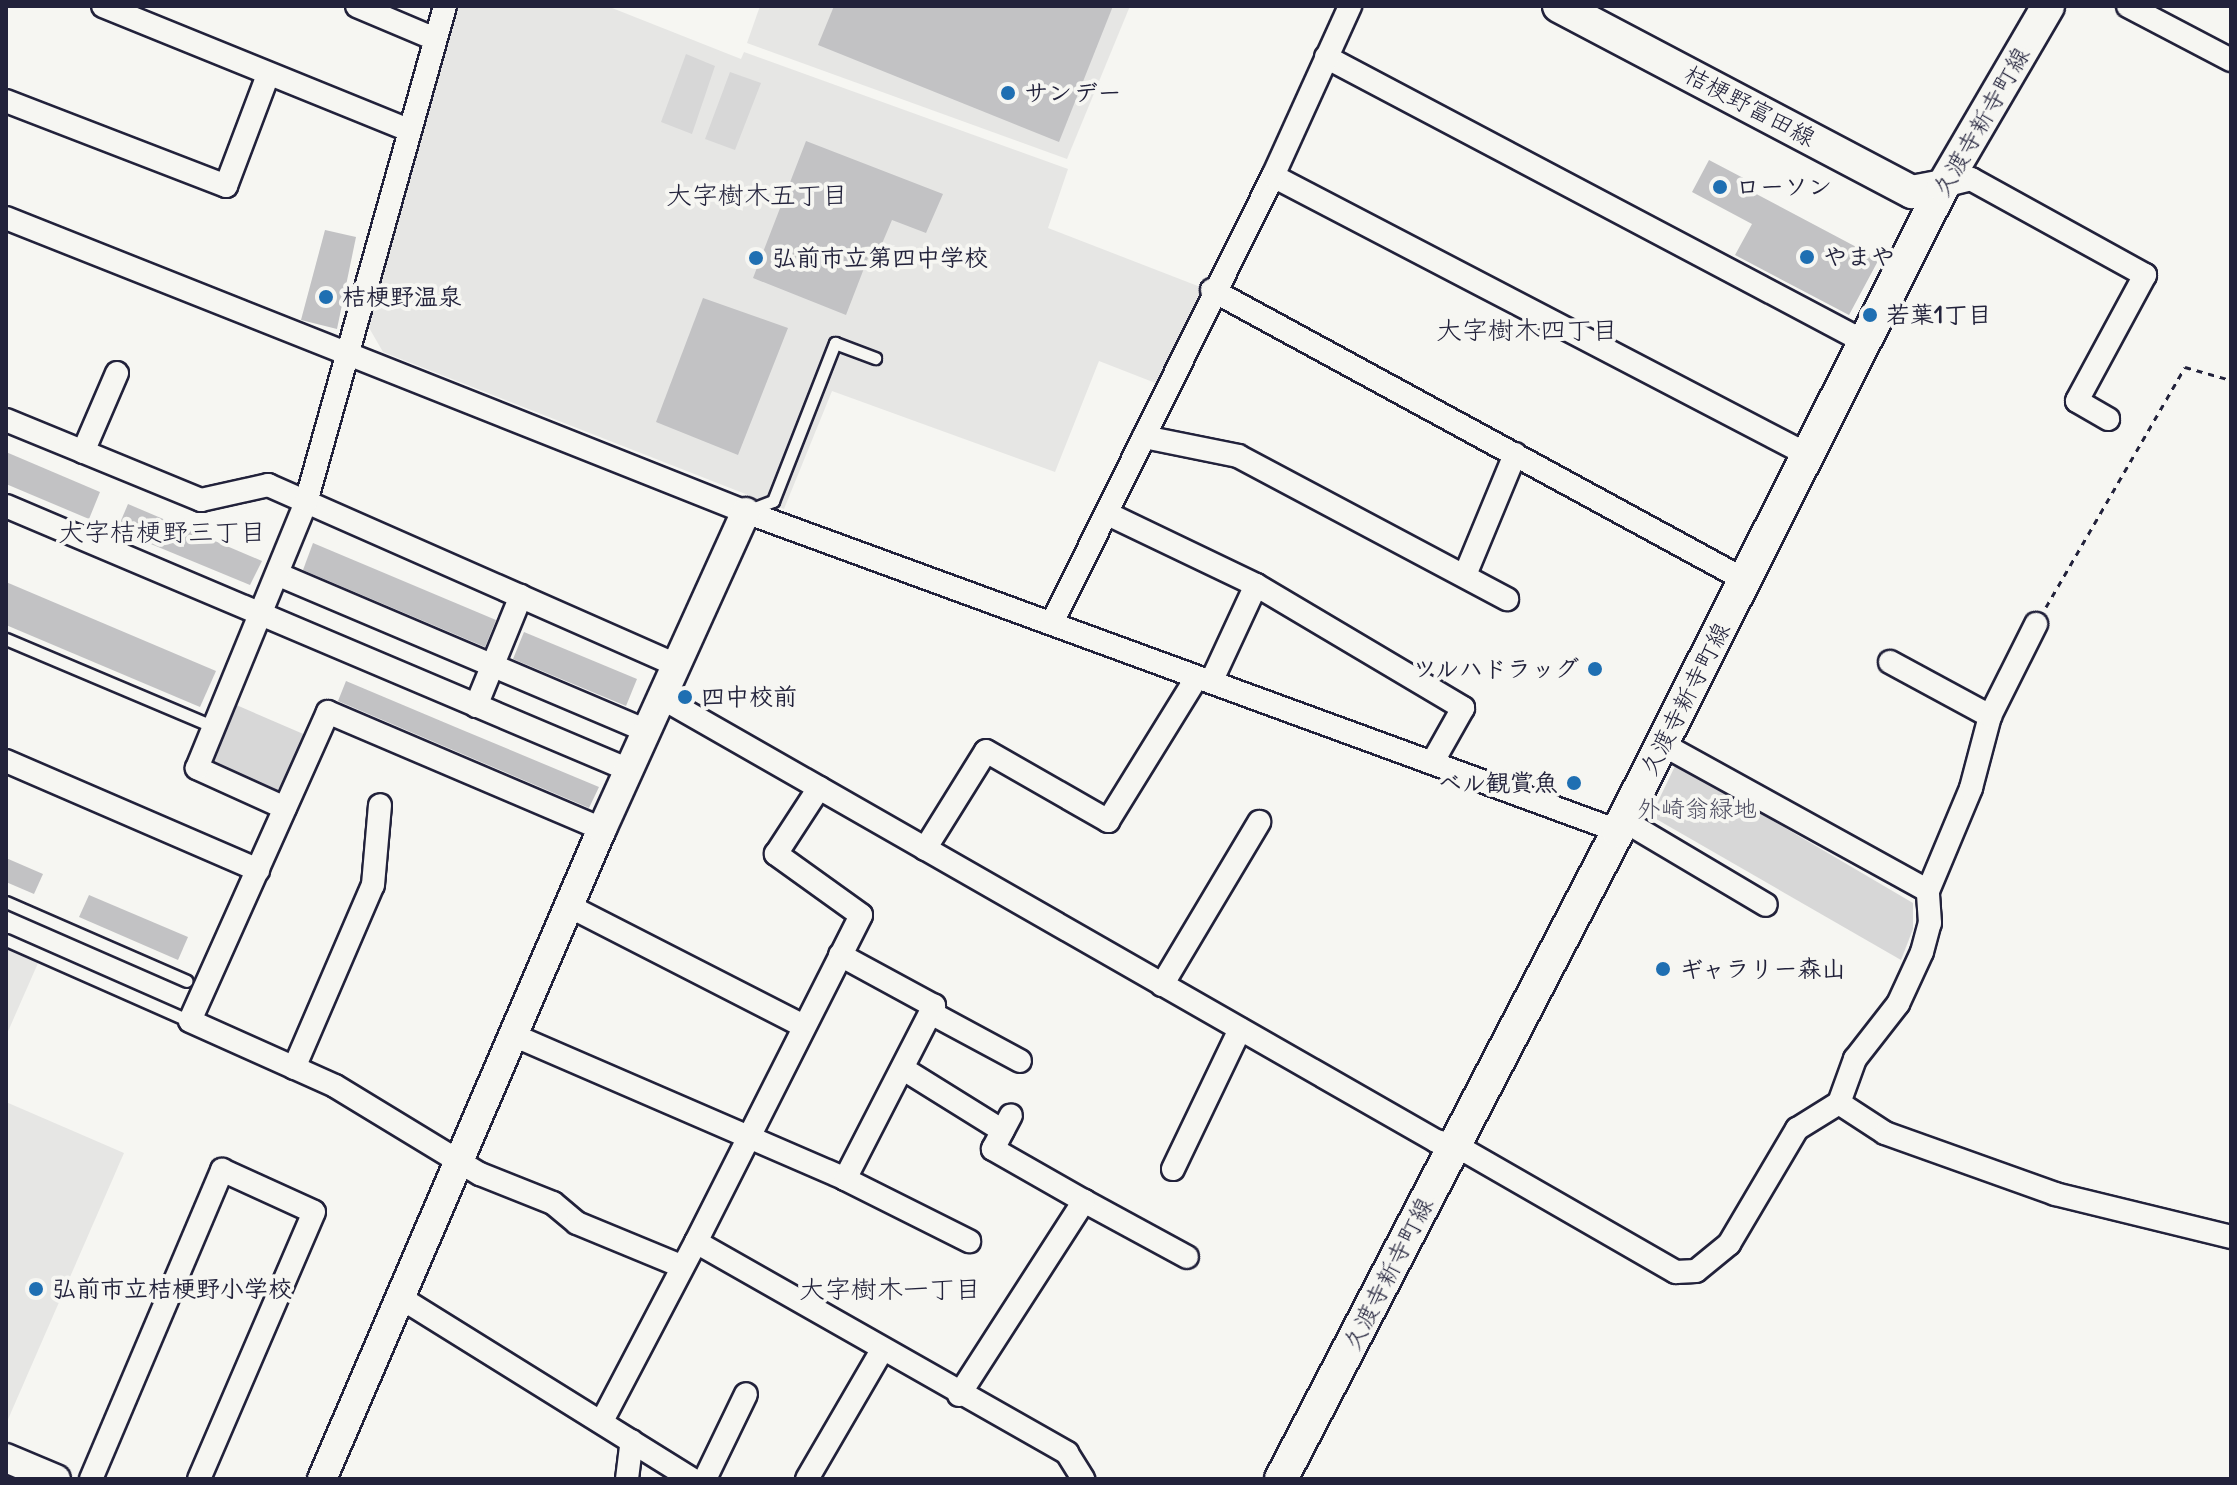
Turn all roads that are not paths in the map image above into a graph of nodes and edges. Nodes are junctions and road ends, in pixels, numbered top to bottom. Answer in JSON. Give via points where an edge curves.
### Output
{"nodes":[{"id":1,"x":103,"y":6,"type":"edge"},
{"id":2,"x":357,"y":6,"type":"edge"},
{"id":3,"x":445,"y":6,"type":"edge"},
{"id":4,"x":1350,"y":6,"type":"edge"},
{"id":5,"x":1559,"y":6,"type":"edge"},
{"id":6,"x":2048,"y":6,"type":"edge"},
{"id":7,"x":2128,"y":6,"type":"edge"},
{"id":8,"x":435,"y":39,"type":"junction"},
{"id":9,"x":1326,"y":57,"type":"junction"},
{"id":10,"x":2231,"y":60,"type":"edge"},
{"id":11,"x":268,"y":75,"type":"junction"},
{"id":12,"x":6,"y":101,"type":"edge"},
{"id":13,"x":409,"y":130,"type":"junction"},
{"id":14,"x":1273,"y":176,"type":"junction"},
{"id":15,"x":1943,"y":186,"type":"junction"},
{"id":16,"x":6,"y":218,"type":"edge"},
{"id":17,"x":1212,"y":290,"type":"junction"},
{"id":18,"x":1865,"y":342,"type":"junction"},
{"id":19,"x":345,"y":352,"type":"junction"},
{"id":20,"x":875,"y":358,"type":"dead end"},
{"id":21,"x":117,"y":373,"type":"dead end"},
{"id":22,"x":2108,"y":419,"type":"dead end"},
{"id":23,"x":6,"y":420,"type":"edge"},
{"id":24,"x":1144,"y":437,"type":"junction"},
{"id":25,"x":83,"y":452,"type":"junction"},
{"id":26,"x":1515,"y":454,"type":"junction"},
{"id":27,"x":1808,"y":455,"type":"junction"},
{"id":28,"x":306,"y":502,"type":"junction"},
{"id":29,"x":6,"y":506,"type":"edge"},
{"id":30,"x":746,"y":512,"type":"junction"},
{"id":31,"x":1108,"y":514,"type":"junction"},
{"id":32,"x":277,"y":574,"type":"junction"},
{"id":33,"x":1465,"y":575,"type":"junction"},
{"id":34,"x":1745,"y":580,"type":"junction"},
{"id":35,"x":1256,"y":585,"type":"junction"},
{"id":36,"x":521,"y":596,"type":"junction"},
{"id":37,"x":1507,"y":599,"type":"dead end"},
{"id":38,"x":260,"y":615,"type":"junction"},
{"id":39,"x":1052,"y":623,"type":"junction"},
{"id":40,"x":2036,"y":624,"type":"road end"},
{"id":41,"x":6,"y":639,"type":"edge"},
{"id":42,"x":1890,"y":662,"type":"dead end"},
{"id":43,"x":677,"y":665,"type":"junction"},
{"id":44,"x":493,"y":666,"type":"junction"},
{"id":45,"x":1204,"y":679,"type":"junction"},
{"id":46,"x":662,"y":698,"type":"junction"},
{"id":47,"x":476,"y":706,"type":"junction"},
{"id":48,"x":1990,"y":716,"type":"junction"},
{"id":49,"x":214,"y":727,"type":"junction"},
{"id":50,"x":647,"y":731,"type":"junction"},
{"id":51,"x":1662,"y":744,"type":"junction"},
{"id":52,"x":6,"y":761,"type":"edge"},
{"id":53,"x":1432,"y":763,"type":"junction"},
{"id":54,"x":629,"y":770,"type":"junction"},
{"id":55,"x":819,"y":788,"type":"junction"},
{"id":56,"x":380,"y":805,"type":"dead end"},
{"id":57,"x":285,"y":808,"type":"junction"},
{"id":58,"x":1259,"y":822,"type":"dead end"},
{"id":59,"x":1621,"y":826,"type":"junction"},
{"id":60,"x":602,"y":829,"type":"junction"},
{"id":61,"x":925,"y":849,"type":"junction"},
{"id":62,"x":258,"y":870,"type":"junction"},
{"id":63,"x":1928,"y":891,"type":"junction"},
{"id":64,"x":6,"y":902,"type":"edge"},
{"id":65,"x":1766,"y":905,"type":"dead end"},
{"id":66,"x":569,"y":906,"type":"junction"},
{"id":67,"x":6,"y":940,"type":"edge"},
{"id":68,"x":840,"y":955,"type":"junction"},
{"id":69,"x":187,"y":981,"type":"dead end"},
{"id":70,"x":1162,"y":985,"type":"junction"},
{"id":71,"x":931,"y":1013,"type":"junction"},
{"id":72,"x":190,"y":1021,"type":"junction"},
{"id":73,"x":802,"y":1025,"type":"junction"},
{"id":74,"x":1240,"y":1029,"type":"junction"},
{"id":75,"x":513,"y":1035,"type":"junction"},
{"id":76,"x":1020,"y":1061,"type":"dead end"},
{"id":77,"x":294,"y":1068,"type":"junction"},
{"id":78,"x":905,"y":1070,"type":"junction"},
{"id":79,"x":1839,"y":1103,"type":"junction"},
{"id":80,"x":752,"y":1137,"type":"junction"},
{"id":81,"x":1455,"y":1145,"type":"junction"},
{"id":82,"x":459,"y":1161,"type":"junction"},
{"id":83,"x":1173,"y":1169,"type":"dead end"},
{"id":84,"x":845,"y":1179,"type":"junction"},
{"id":85,"x":1084,"y":1201,"type":"junction"},
{"id":86,"x":2231,"y":1237,"type":"edge"},
{"id":87,"x":969,"y":1241,"type":"dead end"},
{"id":88,"x":696,"y":1242,"type":"junction"},
{"id":89,"x":1187,"y":1257,"type":"dead end"},
{"id":90,"x":681,"y":1266,"type":"junction"},
{"id":91,"x":401,"y":1298,"type":"junction"},
{"id":92,"x":882,"y":1350,"type":"junction"},
{"id":93,"x":746,"y":1394,"type":"dead end"},
{"id":94,"x":959,"y":1395,"type":"junction"},
{"id":95,"x":602,"y":1421,"type":"junction"},
{"id":96,"x":632,"y":1441,"type":"junction"},
{"id":97,"x":6,"y":1458,"type":"edge"},
{"id":98,"x":56,"y":1479,"type":"edge"},
{"id":99,"x":91,"y":1479,"type":"edge"},
{"id":100,"x":199,"y":1479,"type":"edge"},
{"id":101,"x":322,"y":1479,"type":"edge"},
{"id":102,"x":627,"y":1479,"type":"edge"},
{"id":103,"x":692,"y":1479,"type":"edge"},
{"id":104,"x":705,"y":1479,"type":"edge"},
{"id":105,"x":807,"y":1479,"type":"edge"},
{"id":106,"x":1083,"y":1479,"type":"edge"},
{"id":107,"x":1281,"y":1479,"type":"edge"}],
"edges":[{"from":1,"to":11,"type":"street"},
{"from":2,"to":8,"type":"street"},
{"from":3,"to":8,"type":"street"},
{"from":4,"to":9,"type":"street"},
{"from":5,"to":15,"type":"main road","name":"桔梗野富田線","via":[[1912,192]]},
{"from":6,"to":15,"type":"main road","name":"久渡寺新寺町線"},
{"from":7,"to":10,"type":"street"},
{"from":8,"to":13,"type":"street"},
{"from":9,"to":14,"type":"street"},
{"from":9,"to":18,"type":"street"},
{"from":11,"to":12,"type":"street","via":[[226,186]]},
{"from":11,"to":13,"type":"street"},
{"from":13,"to":19,"type":"street"},
{"from":14,"to":17,"type":"street"},
{"from":14,"to":27,"type":"street"},
{"from":15,"to":18,"type":"main road","name":"久渡寺新寺町線"},
{"from":15,"to":22,"type":"street","via":[[1971,179],[2145,275],[2077,401]]},
{"from":16,"to":19,"type":"street"},
{"from":17,"to":24,"type":"street"},
{"from":17,"to":26,"type":"street"},
{"from":18,"to":27,"type":"main road","name":"久渡寺新寺町線"},
{"from":19,"to":28,"type":"street"},
{"from":19,"to":30,"type":"street"},
{"from":20,"to":30,"type":"lane","via":[[835,343],[773,501]]},
{"from":21,"to":25,"type":"street"},
{"from":23,"to":25,"type":"street"},
{"from":24,"to":31,"type":"street"},
{"from":24,"to":33,"type":"street","via":[[1238,456]]},
{"from":25,"to":28,"type":"street","via":[[201,500],[268,485]]},
{"from":26,"to":33,"type":"street"},
{"from":26,"to":34,"type":"street"},
{"from":27,"to":34,"type":"main road","name":"久渡寺新寺町線"},
{"from":28,"to":32,"type":"street"},
{"from":28,"to":36,"type":"street"},
{"from":29,"to":38,"type":"street"},
{"from":30,"to":39,"type":"street"},
{"from":30,"to":43,"type":"street"},
{"from":31,"to":35,"type":"street"},
{"from":31,"to":39,"type":"street"},
{"from":32,"to":38,"type":"street"},
{"from":32,"to":44,"type":"street"},
{"from":33,"to":37,"type":"street"},
{"from":34,"to":51,"type":"main road","name":"久渡寺新寺町線"},
{"from":35,"to":45,"type":"street"},
{"from":35,"to":53,"type":"street","via":[[1463,708]]},
{"from":36,"to":43,"type":"street"},
{"from":36,"to":44,"type":"street"},
{"from":38,"to":47,"type":"street"},
{"from":38,"to":49,"type":"street"},
{"from":39,"to":45,"type":"street"},
{"from":40,"to":48,"type":"street"},
{"from":41,"to":49,"type":"lane"},
{"from":42,"to":48,"type":"street"},
{"from":43,"to":46,"type":"street"},
{"from":44,"to":47,"type":"street"},
{"from":44,"to":50,"type":"street"},
{"from":45,"to":53,"type":"street"},
{"from":45,"to":61,"type":"street","via":[[1108,821],[986,751]]},
{"from":46,"to":50,"type":"street"},
{"from":46,"to":55,"type":"street"},
{"from":47,"to":54,"type":"street"},
{"from":48,"to":63,"type":"street","via":[[1971,788]]},
{"from":49,"to":57,"type":"street","via":[[197,768]]},
{"from":50,"to":54,"type":"street"},
{"from":51,"to":59,"type":"main road","name":"久渡寺新寺町線"},
{"from":51,"to":63,"type":"street"},
{"from":52,"to":62,"type":"street"},
{"from":53,"to":59,"type":"street"},
{"from":54,"to":60,"type":"street"},
{"from":55,"to":61,"type":"street"},
{"from":55,"to":68,"type":"street","via":[[776,854],[861,915]]},
{"from":56,"to":77,"type":"street","via":[[373,885]]},
{"from":57,"to":60,"type":"street","via":[[328,712]]},
{"from":57,"to":62,"type":"street"},
{"from":58,"to":70,"type":"street"},
{"from":59,"to":65,"type":"street"},
{"from":59,"to":81,"type":"main road","name":"久渡寺新寺町線"},
{"from":60,"to":66,"type":"street"},
{"from":61,"to":70,"type":"street"},
{"from":62,"to":72,"type":"street"},
{"from":63,"to":79,"type":"street","via":[[1930,923],[1922,952],[1898,1004],[1855,1059]]},
{"from":64,"to":69,"type":"lane"},
{"from":66,"to":73,"type":"street"},
{"from":66,"to":75,"type":"street"},
{"from":67,"to":72,"type":"lane"},
{"from":68,"to":71,"type":"street","via":[[934,1006]]},
{"from":68,"to":73,"type":"street"},
{"from":70,"to":74,"type":"street"},
{"from":71,"to":76,"type":"street"},
{"from":71,"to":78,"type":"street"},
{"from":72,"to":77,"type":"street"},
{"from":73,"to":80,"type":"street"},
{"from":74,"to":81,"type":"street","via":[[1436,1141]]},
{"from":74,"to":83,"type":"street"},
{"from":75,"to":80,"type":"street"},
{"from":75,"to":82,"type":"street"},
{"from":77,"to":82,"type":"street","via":[[335,1086]]},
{"from":78,"to":84,"type":"street"},
{"from":78,"to":85,"type":"street","via":[[1007,1123],[993,1149]]},
{"from":79,"to":81,"type":"street","via":[[1797,1129],[1729,1244],[1696,1271],[1676,1272]]},
{"from":79,"to":86,"type":"street","via":[[1885,1133],[2055,1194]]},
{"from":80,"to":84,"type":"street"},
{"from":80,"to":88,"type":"street"},
{"from":81,"to":107,"type":"main road","name":"久渡寺新寺町線"},
{"from":82,"to":90,"type":"street","via":[[553,1203],[577,1223]]},
{"from":82,"to":91,"type":"street"},
{"from":84,"to":87,"type":"street"},
{"from":85,"to":89,"type":"street"},
{"from":85,"to":94,"type":"street"},
{"from":88,"to":90,"type":"street"},
{"from":88,"to":92,"type":"street"},
{"from":90,"to":95,"type":"street"},
{"from":91,"to":95,"type":"street"},
{"from":91,"to":101,"type":"street"},
{"from":92,"to":94,"type":"street"},
{"from":92,"to":105,"type":"street"},
{"from":93,"to":104,"type":"street"},
{"from":94,"to":106,"type":"street","via":[[1067,1453]]},
{"from":95,"to":96,"type":"street"},
{"from":96,"to":102,"type":"street"},
{"from":96,"to":103,"type":"street"},
{"from":97,"to":98,"type":"street"},
{"from":99,"to":100,"type":"street","via":[[222,1170],[314,1212]]}]}
